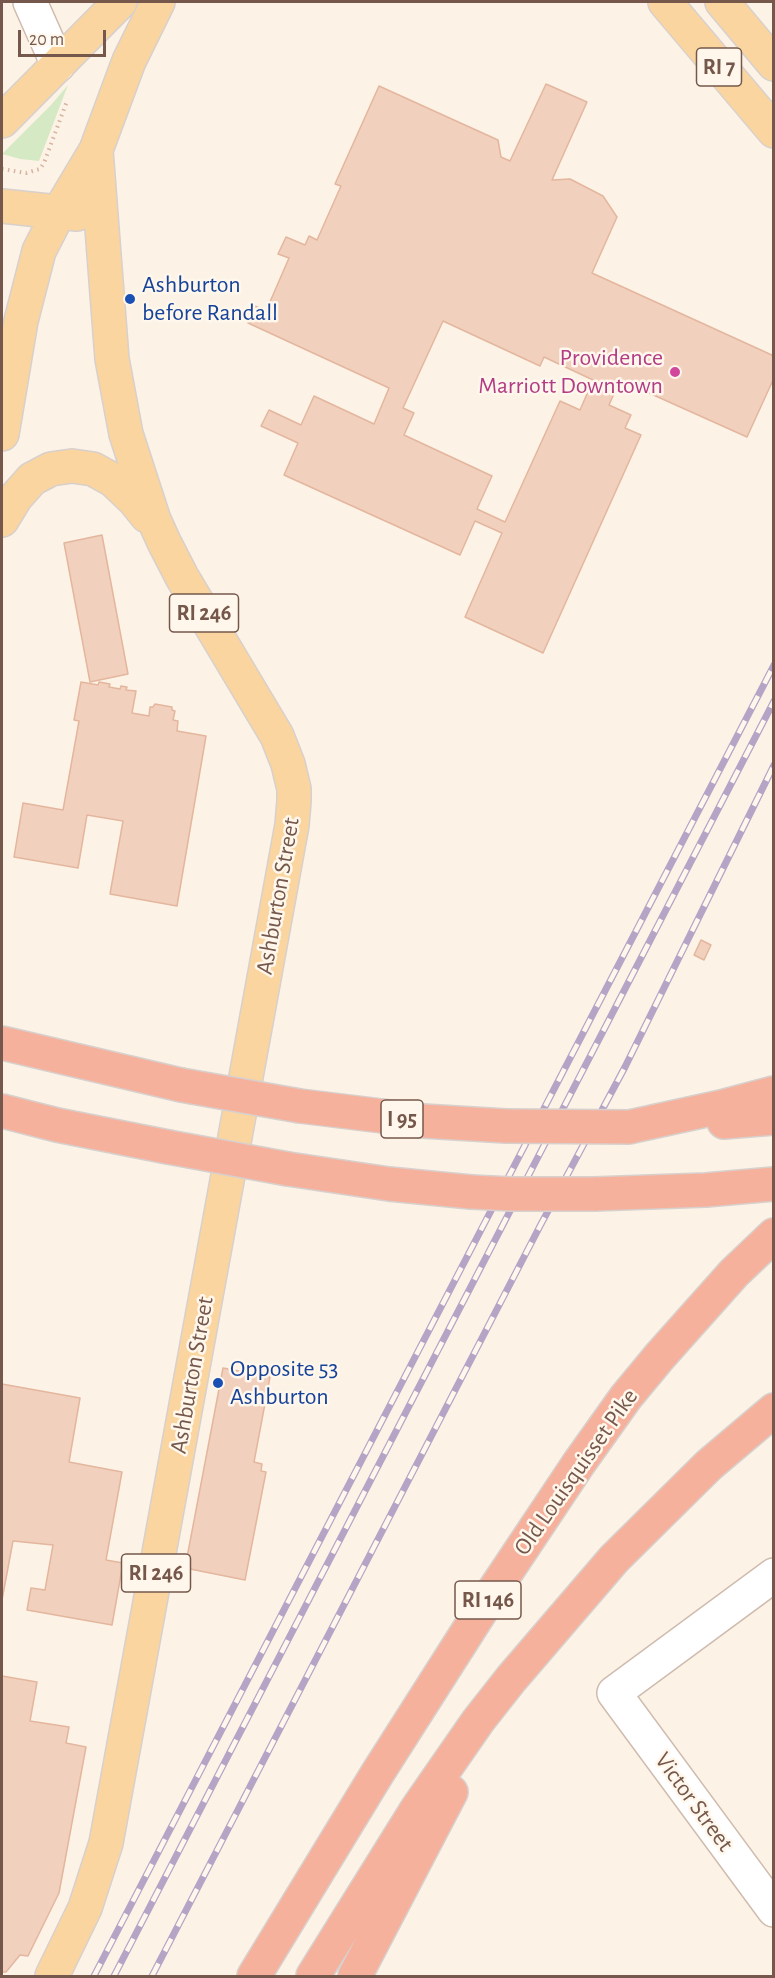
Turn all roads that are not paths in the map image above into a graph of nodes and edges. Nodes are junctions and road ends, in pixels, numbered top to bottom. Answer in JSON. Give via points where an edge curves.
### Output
{"nodes":[{"id":1,"x":30,"y":2,"type":"edge"},
{"id":2,"x":120,"y":2,"type":"edge"},
{"id":3,"x":158,"y":2,"type":"edge"},
{"id":4,"x":664,"y":2,"type":"edge"},
{"id":5,"x":723,"y":2,"type":"edge"},
{"id":6,"x":774,"y":64,"type":"edge"},
{"id":7,"x":58,"y":65,"type":"junction"},
{"id":8,"x":2,"y":121,"type":"edge"},
{"id":9,"x":774,"y":131,"type":"edge"},
{"id":10,"x":96,"y":150,"type":"junction"},
{"id":11,"x":2,"y":206,"type":"edge"},
{"id":12,"x":59,"y":212,"type":"junction"},
{"id":13,"x":101,"y":217,"type":"junction"},
{"id":14,"x":2,"y":362,"type":"edge"},
{"id":15,"x":4,"y":419,"type":"edge"},
{"id":16,"x":2,"y":520,"type":"edge"},
{"id":17,"x":164,"y":542,"type":"junction"},
{"id":18,"x":2,"y":1043,"type":"edge"},
{"id":19,"x":774,"y":1093,"type":"edge"},
{"id":20,"x":2,"y":1111,"type":"edge"},
{"id":21,"x":774,"y":1118,"type":"edge"},
{"id":22,"x":629,"y":1127,"type":"junction"},
{"id":23,"x":774,"y":1184,"type":"edge"},
{"id":24,"x":766,"y":1243,"type":"edge"},
{"id":25,"x":774,"y":1410,"type":"edge"},
{"id":26,"x":774,"y":1575,"type":"edge"},
{"id":27,"x":511,"y":1678,"type":"junction"},
{"id":28,"x":774,"y":1910,"type":"edge"},
{"id":29,"x":52,"y":1977,"type":"edge"},
{"id":30,"x":254,"y":1977,"type":"edge"},
{"id":31,"x":313,"y":1977,"type":"edge"},
{"id":32,"x":355,"y":1977,"type":"edge"}],
"edges":[{"from":1,"to":7,"type":"street"},
{"from":2,"to":7,"type":"main road"},
{"from":3,"to":10,"type":"main road","number":"RI 246","via":[[129,61]]},
{"from":4,"to":9,"type":"main road","number":"RI 7"},
{"from":5,"to":6,"type":"main road","number":"RI 7"},
{"from":7,"to":8,"type":"main road"},
{"from":10,"to":12,"type":"main road","number":"RI 246"},
{"from":10,"to":13,"type":"main road","number":"RI 246"},
{"from":11,"to":12,"type":"main road"},
{"from":12,"to":13,"type":"main road"},
{"from":12,"to":15,"type":"main road","number":"RI 246","via":[[39,251],[21,321]]},
{"from":13,"to":17,"type":"main road","number":"RI 246","via":[[111,350],[120,410],[139,477]]},
{"from":14,"to":15,"type":"main road"},
{"from":16,"to":17,"type":"main road","via":[[32,479],[61,466],[82,466],[104,473],[124,489]]},
{"from":17,"to":29,"type":"main road","name":"Ashburton Street","number":"RI 246","via":[[269,720],[294,789],[292,825],[106,1843],[85,1908]]},
{"from":18,"to":22,"type":"highway","number":"I 95","bridge":true,"via":[[181,1085],[300,1106],[423,1121]]},
{"from":19,"to":22,"type":"highway"},
{"from":20,"to":23,"type":"highway","bridge":true,"via":[[288,1169],[471,1192],[594,1194]]},
{"from":21,"to":22,"type":"highway","number":"I 95"},
{"from":24,"to":30,"type":"highway","name":"Old Louisquisset Pike","number":"RI 146","via":[[660,1356],[579,1462],[400,1738]]},
{"from":25,"to":27,"type":"highway","number":"RI 146","via":[[709,1465],[614,1559]]},
{"from":26,"to":28,"type":"street","name":"Victor Street","via":[[614,1693]]},
{"from":27,"to":31,"type":"highway","number":"RI 146","via":[[417,1809]]},
{"from":27,"to":32,"type":"highway"}]}
